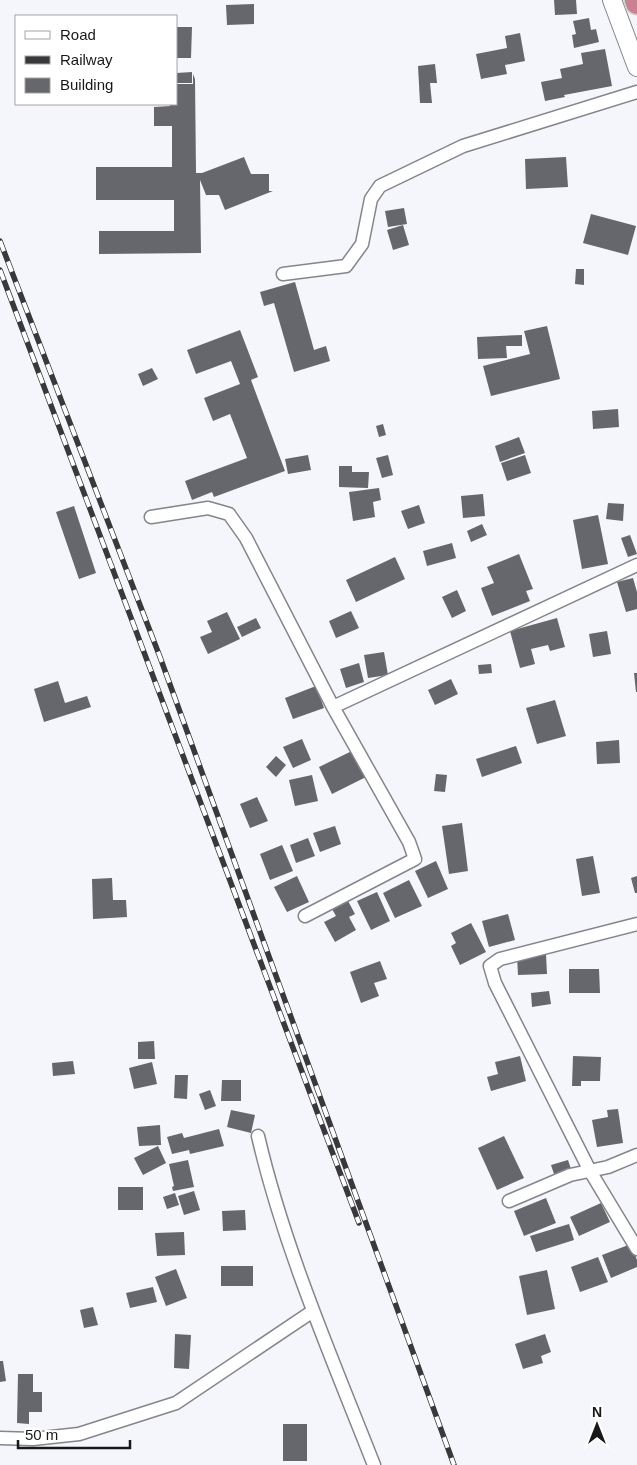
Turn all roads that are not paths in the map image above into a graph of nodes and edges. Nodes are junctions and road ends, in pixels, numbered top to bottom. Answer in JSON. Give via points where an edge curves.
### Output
{"nodes":[{"id":1,"x":612,"y":0,"type":"edge"},
{"id":2,"x":637,"y":67,"type":"edge"},
{"id":3,"x":637,"y":92,"type":"edge"},
{"id":4,"x":283,"y":274,"type":"dead end"},
{"id":5,"x":151,"y":517,"type":"dead end"},
{"id":6,"x":637,"y":565,"type":"edge"},
{"id":7,"x":333,"y":707,"type":"junction"},
{"id":8,"x":305,"y":916,"type":"dead end"},
{"id":9,"x":637,"y":924,"type":"edge"},
{"id":10,"x":258,"y":1136,"type":"dead end"},
{"id":11,"x":637,"y":1155,"type":"edge"},
{"id":12,"x":590,"y":1171,"type":"junction"},
{"id":13,"x":509,"y":1201,"type":"dead end"},
{"id":14,"x":637,"y":1248,"type":"edge"},
{"id":15,"x":313,"y":1311,"type":"junction"},
{"id":16,"x":0,"y":1438,"type":"edge"},
{"id":17,"x":374,"y":1465,"type":"edge"}],
"edges":[{"from":1,"to":2,"type":"street"},
{"from":3,"to":4,"type":"street","via":[[463,146],[380,186],[371,199],[362,244],[346,266]]},
{"from":5,"to":7,"type":"street","via":[[208,508],[229,514],[246,538]]},
{"from":6,"to":7,"type":"street"},
{"from":7,"to":8,"type":"street","via":[[409,842],[414,858]]},
{"from":9,"to":12,"type":"street","via":[[500,959],[490,966],[495,983]]},
{"from":10,"to":15,"type":"street","via":[[267,1175]]},
{"from":11,"to":12,"type":"street"},
{"from":12,"to":13,"type":"street","via":[[570,1175]]},
{"from":12,"to":14,"type":"street"},
{"from":15,"to":16,"type":"street","via":[[176,1403],[79,1434],[33,1439]]},
{"from":15,"to":17,"type":"street"}]}
